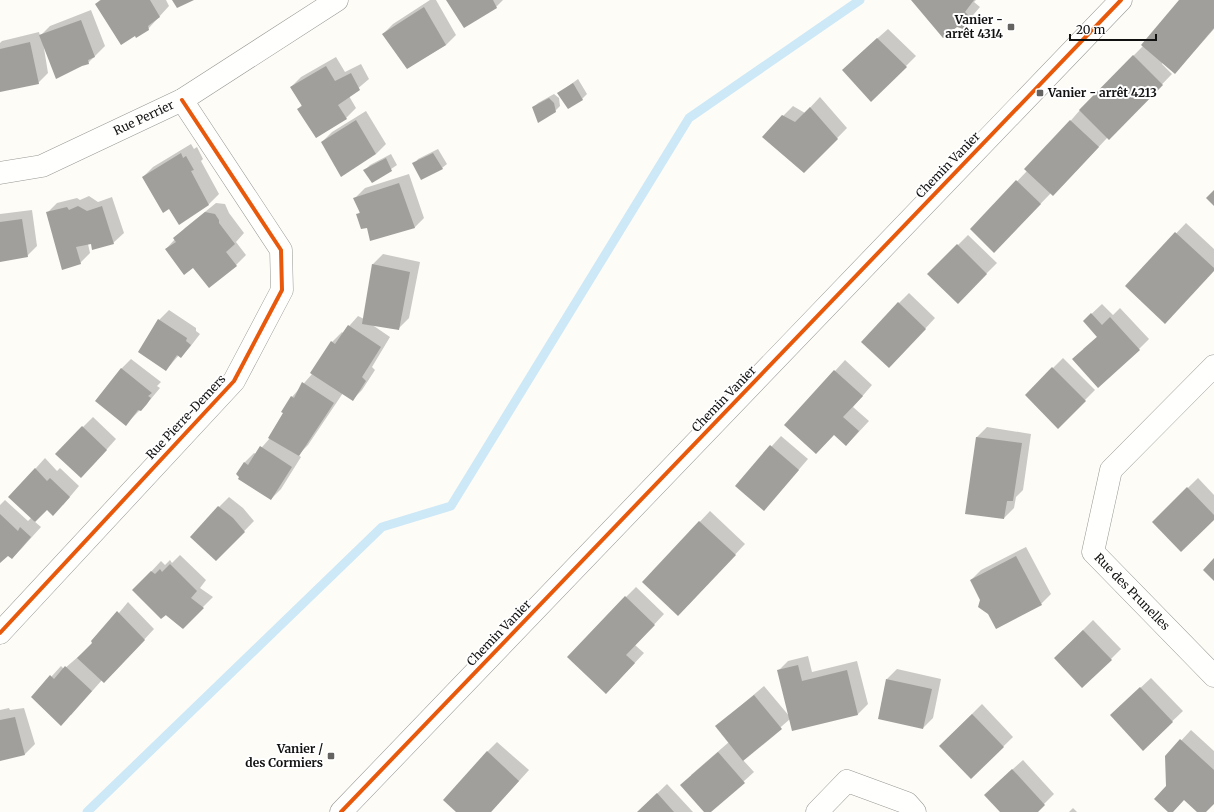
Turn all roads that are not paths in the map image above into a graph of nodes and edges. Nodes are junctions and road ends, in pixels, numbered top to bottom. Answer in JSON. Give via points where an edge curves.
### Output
{"nodes":[{"id":1,"x":337,"y":0,"type":"edge"},
{"id":2,"x":1121,"y":0,"type":"edge"},
{"id":3,"x":182,"y":100,"type":"junction"},
{"id":4,"x":0,"y":173,"type":"edge"},
{"id":5,"x":1214,"y":366,"type":"edge"},
{"id":6,"x":0,"y":633,"type":"edge"},
{"id":7,"x":1214,"y":676,"type":"edge"},
{"id":8,"x":341,"y":812,"type":"edge"},
{"id":9,"x":818,"y":812,"type":"edge"},
{"id":10,"x":915,"y":812,"type":"edge"}],
"edges":[{"from":1,"to":3,"type":"street","name":"Rue Perrier"},
{"from":2,"to":8,"type":"street","name":"Chemin Vanier"},
{"from":3,"to":4,"type":"street","name":"Rue Perrier","via":[[42,166]]},
{"from":3,"to":6,"type":"street","name":"Rue Pierre-Demers","via":[[281,250],[282,290],[234,381]]},
{"from":5,"to":7,"type":"street","name":"Rue des Prunelles","via":[[1111,470],[1093,552]]},
{"from":9,"to":10,"type":"street","via":[[847,781],[907,803]]}]}
